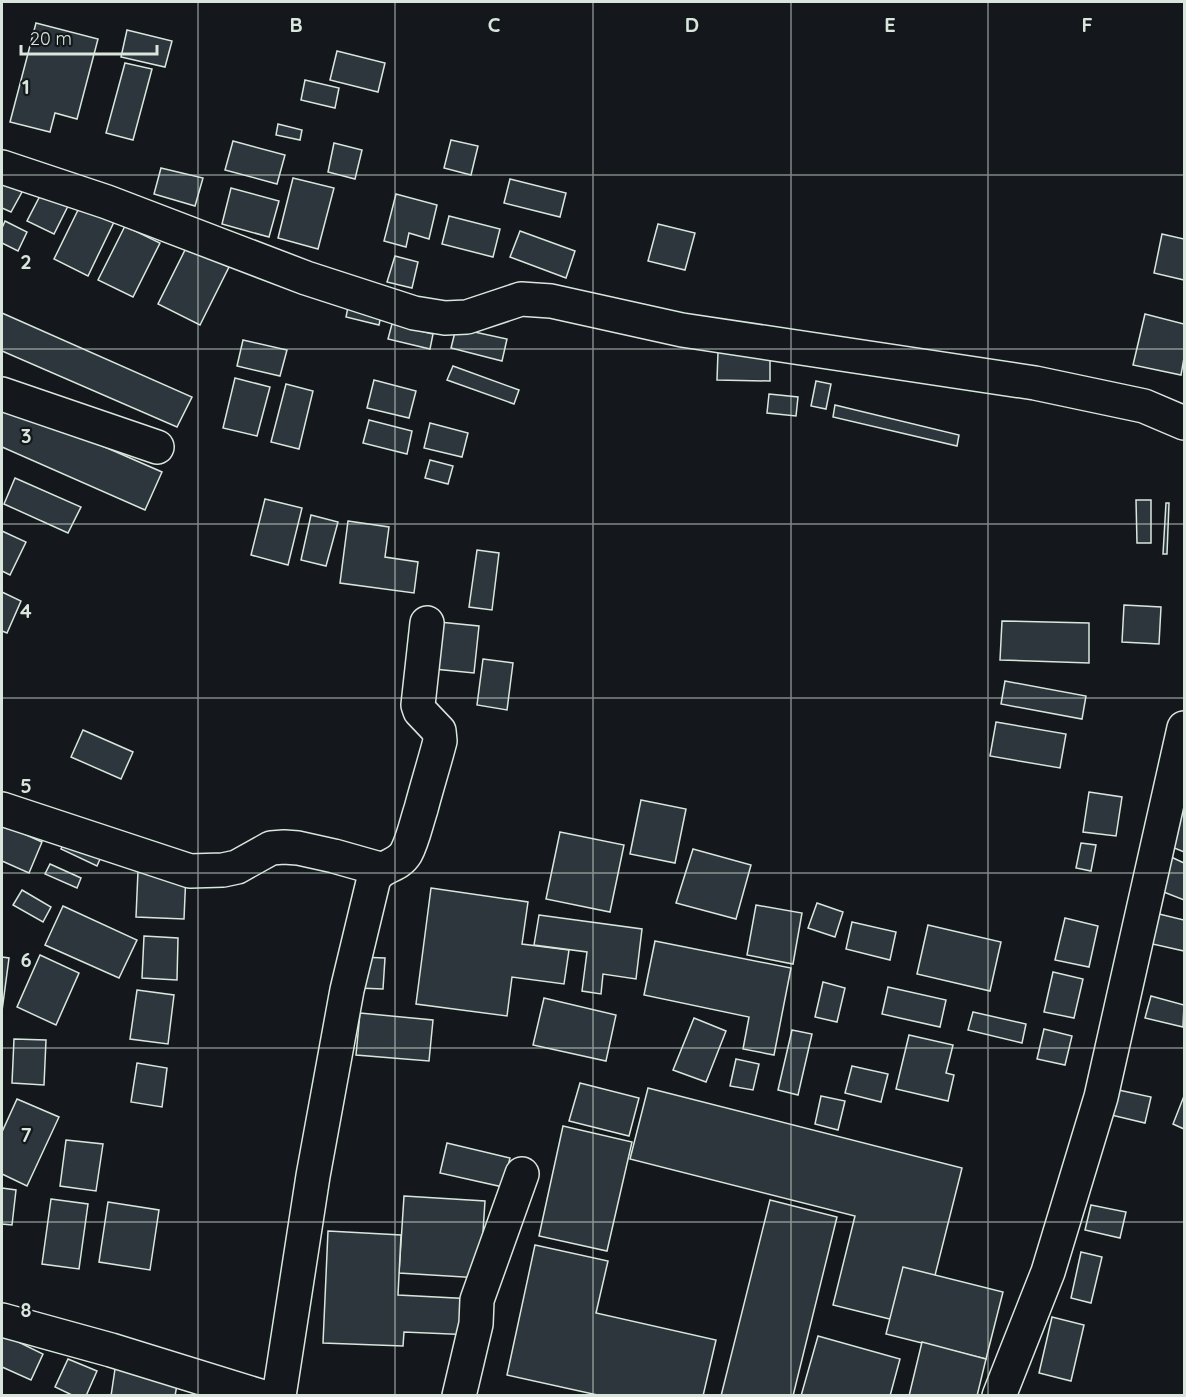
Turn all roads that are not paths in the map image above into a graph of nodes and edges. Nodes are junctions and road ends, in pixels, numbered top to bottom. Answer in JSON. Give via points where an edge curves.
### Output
{"nodes":[{"id":1,"x":2,"y":167,"type":"edge"},
{"id":2,"x":2,"y":394,"type":"edge"},
{"id":3,"x":1185,"y":423,"type":"edge"},
{"id":4,"x":157,"y":447,"type":"dead end"},
{"id":5,"x":427,"y":623,"type":"dead end"},
{"id":6,"x":1185,"y":728,"type":"edge"},
{"id":7,"x":2,"y":809,"type":"edge"},
{"id":8,"x":381,"y":869,"type":"junction"},
{"id":9,"x":522,"y":1174,"type":"dead end"},
{"id":10,"x":2,"y":1320,"type":"edge"},
{"id":11,"x":260,"y":1395,"type":"edge"},
{"id":12,"x":279,"y":1395,"type":"edge"},
{"id":13,"x":459,"y":1395,"type":"edge"},
{"id":14,"x":999,"y":1395,"type":"edge"}],
"edges":[{"from":1,"to":3,"type":"street","via":[[306,278],[414,313],[466,317],[521,299],[551,301],[682,330],[1035,383],[1144,406]]},
{"from":2,"to":4,"type":"street"},
{"from":5,"to":8,"type":"street","via":[[418,705],[439,731],[440,741],[405,854],[400,861]]},
{"from":6,"to":14,"type":"street","via":[[1101,1097],[1048,1272]]},
{"from":7,"to":8,"type":"street","via":[[190,871],[237,867],[265,850],[284,847]]},
{"from":8,"to":12,"type":"street","via":[[375,875],[347,990]]},
{"from":9,"to":13,"type":"street","via":[[477,1300],[476,1324]]},
{"from":10,"to":11,"type":"street"}]}
